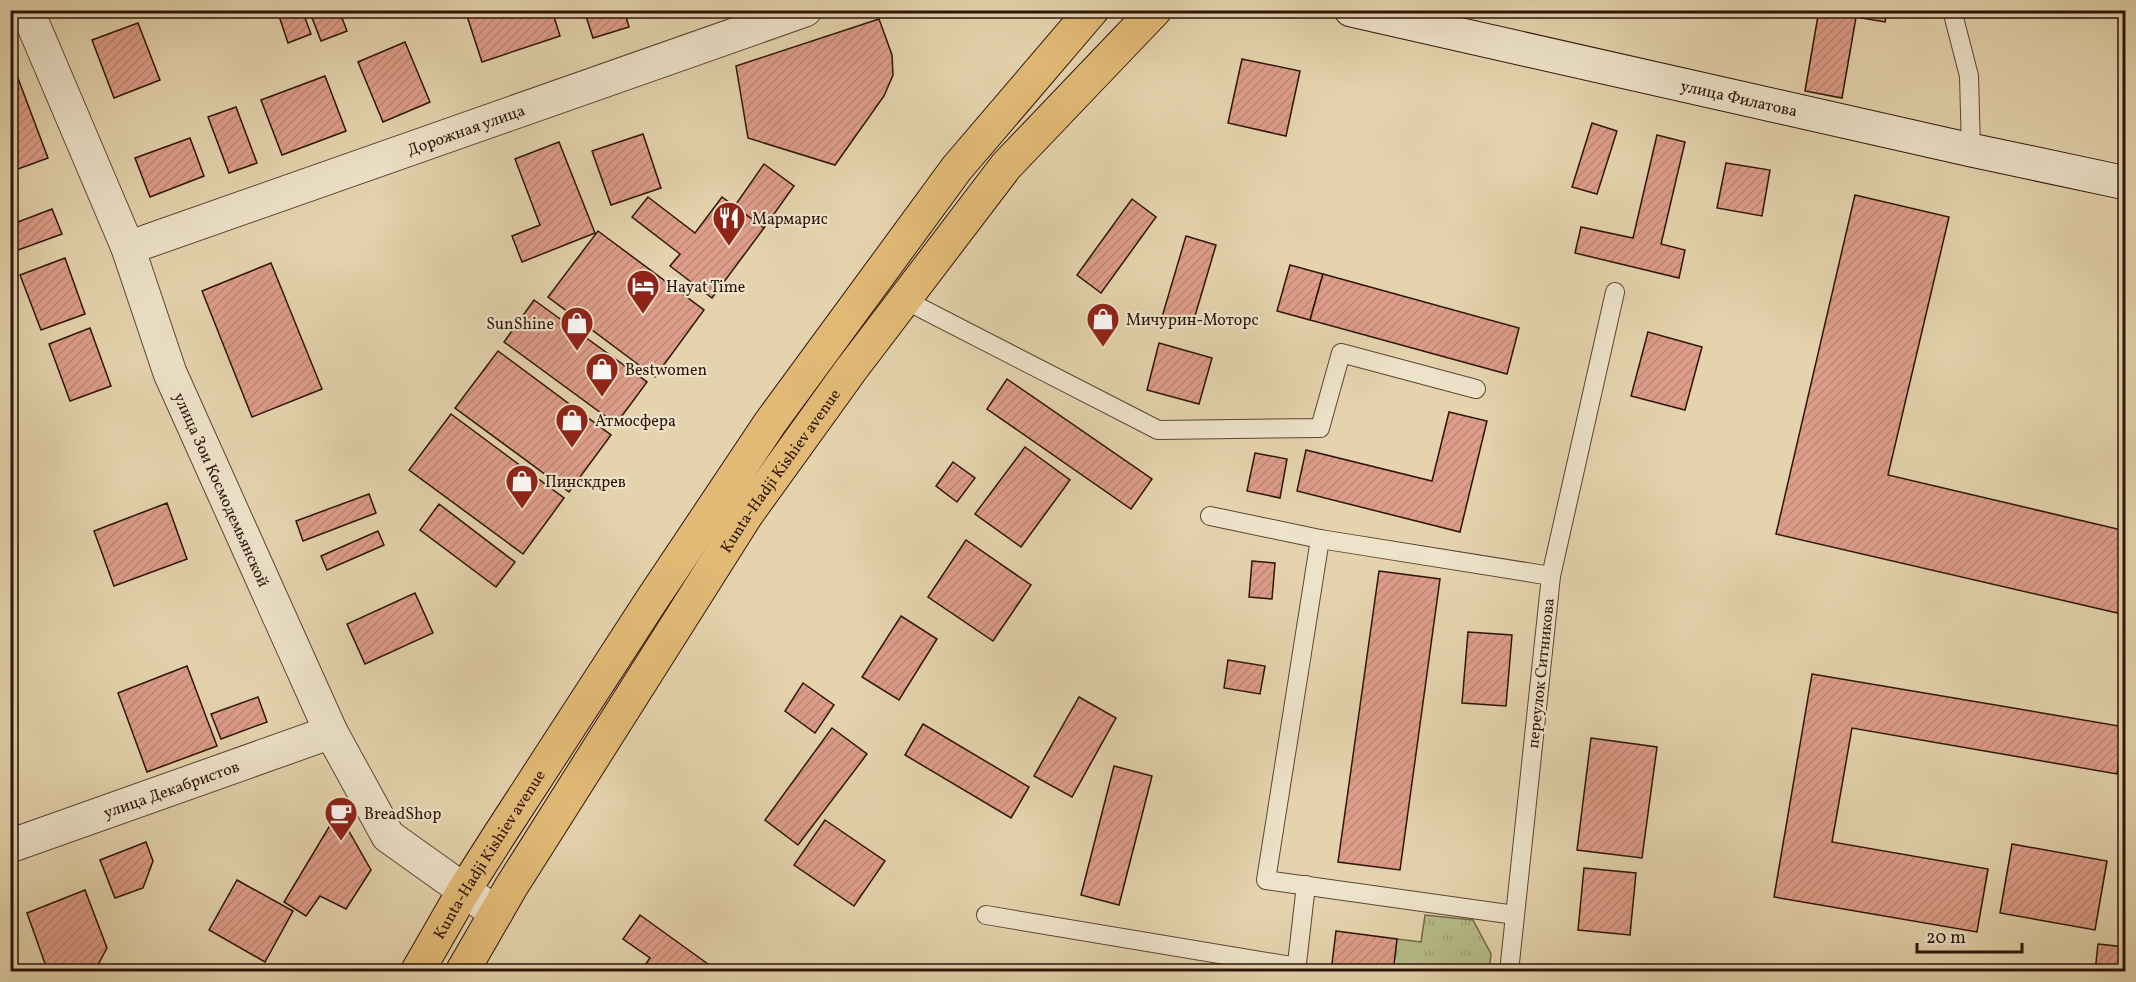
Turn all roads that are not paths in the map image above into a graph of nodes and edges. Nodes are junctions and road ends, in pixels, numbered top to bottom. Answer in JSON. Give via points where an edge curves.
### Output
{"nodes":[{"id":1,"x":27,"y":10,"type":"edge"},
{"id":2,"x":805,"y":10,"type":"edge"},
{"id":3,"x":1092,"y":10,"type":"edge"},
{"id":4,"x":1155,"y":10,"type":"edge"},
{"id":5,"x":1351,"y":10,"type":"edge"},
{"id":6,"x":1952,"y":10,"type":"edge"},
{"id":7,"x":1971,"y":150,"type":"junction"},
{"id":8,"x":2126,"y":183,"type":"edge"},
{"id":9,"x":128,"y":248,"type":"junction"},
{"id":10,"x":1615,"y":292,"type":"dead end"},
{"id":11,"x":905,"y":300,"type":"junction"},
{"id":12,"x":1476,"y":389,"type":"dead end"},
{"id":13,"x":1210,"y":516,"type":"dead end"},
{"id":14,"x":1320,"y":539,"type":"junction"},
{"id":15,"x":1551,"y":576,"type":"junction"},
{"id":16,"x":331,"y":732,"type":"junction"},
{"id":17,"x":10,"y":846,"type":"edge"},
{"id":18,"x":1306,"y":885,"type":"junction"},
{"id":19,"x":463,"y":892,"type":"junction"},
{"id":20,"x":496,"y":913,"type":"junction"},
{"id":21,"x":986,"y":915,"type":"dead end"},
{"id":22,"x":1515,"y":915,"type":"junction"},
{"id":23,"x":1297,"y":969,"type":"edge"},
{"id":24,"x":417,"y":972,"type":"edge"},
{"id":25,"x":462,"y":972,"type":"edge"},
{"id":26,"x":1509,"y":972,"type":"edge"}],
"edges":[{"from":1,"to":9,"type":"street","name":"улица Зои Космодемьянской"},
{"from":2,"to":9,"type":"street","name":"Дорожная улица"},
{"from":3,"to":19,"type":"main road","name":"Kunta-Hadji Kishiev avenue","via":[[957,168],[770,423]]},
{"from":4,"to":11,"type":"main road","name":"Kunta-Hadji Kishiev avenue","via":[[1006,166]]},
{"from":5,"to":7,"type":"street","name":"улица Филатова"},
{"from":6,"to":7,"type":"lane","via":[[1969,76]]},
{"from":7,"to":8,"type":"street","name":"улица Филатова"},
{"from":9,"to":16,"type":"street","name":"улица Зои Космодемьянской","via":[[170,373]]},
{"from":10,"to":15,"type":"lane"},
{"from":11,"to":12,"type":"lane","via":[[1158,430],[1320,428],[1341,353]]},
{"from":11,"to":20,"type":"main road","name":"Kunta-Hadji Kishiev avenue","via":[[747,514]]},
{"from":13,"to":14,"type":"lane","name":"переулок Ситникова"},
{"from":14,"to":15,"type":"lane","name":"переулок Ситникова"},
{"from":14,"to":18,"type":"lane","via":[[1266,880]]},
{"from":15,"to":22,"type":"lane","name":"переулок Ситникова"},
{"from":16,"to":17,"type":"street","name":"улица Декабристов"},
{"from":16,"to":19,"type":"street","name":"улица Зои Космодемьянской","via":[[388,836]]},
{"from":18,"to":22,"type":"lane"},
{"from":18,"to":23,"type":"lane"},
{"from":19,"to":20,"type":"street","name":"улица Зои Космодемьянской"},
{"from":19,"to":24,"type":"main road","name":"Kunta-Hadji Kishiev avenue"},
{"from":20,"to":25,"type":"main road","name":"Kunta-Hadji Kishiev avenue"},
{"from":21,"to":23,"type":"lane"},
{"from":22,"to":26,"type":"lane","name":"переулок Ситникова"}]}
